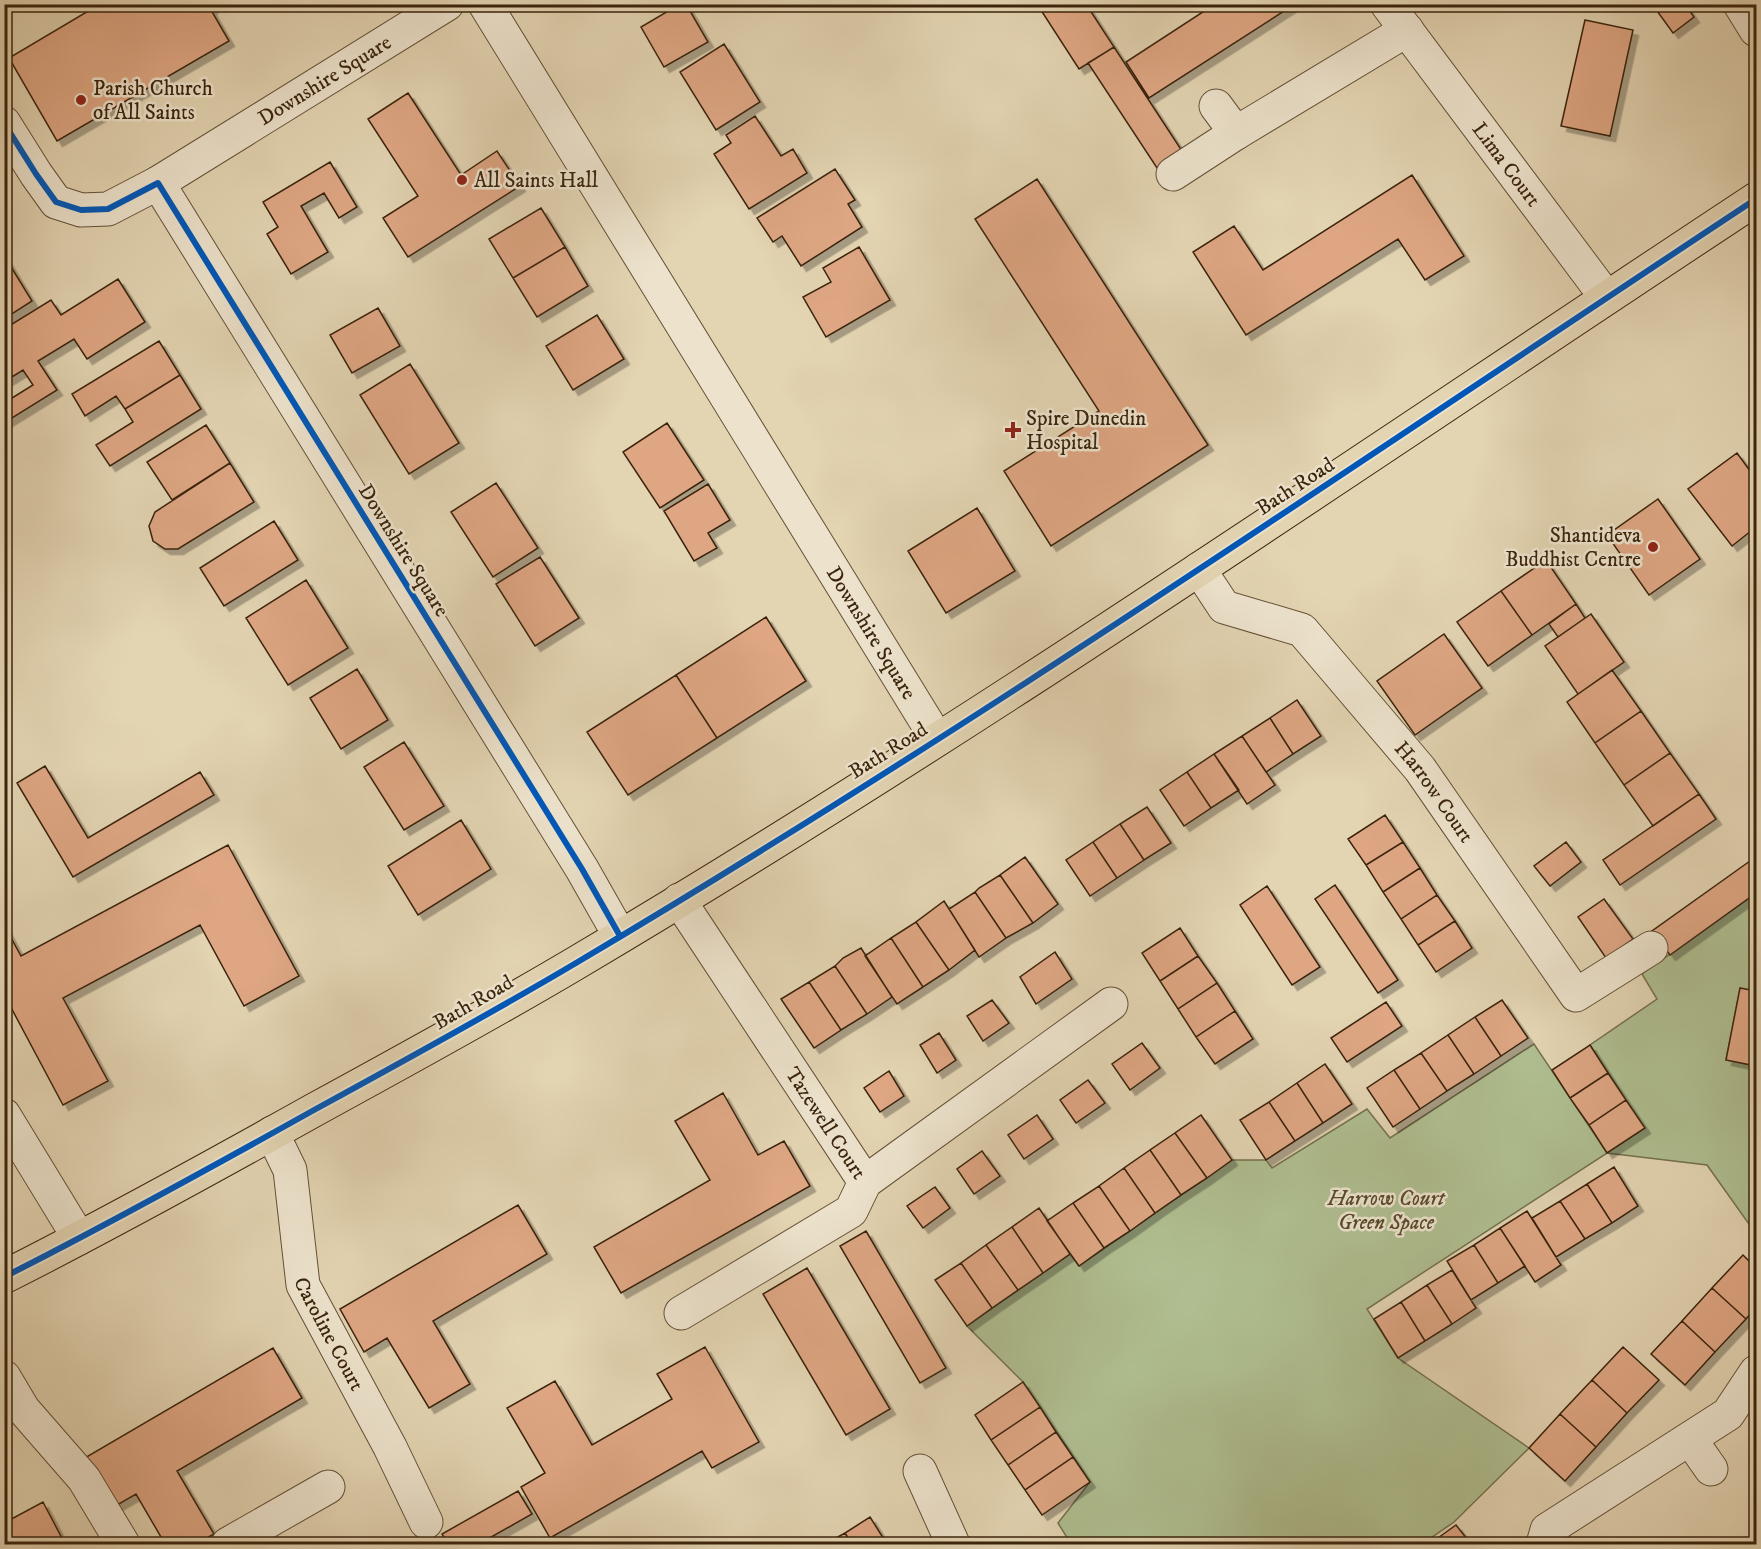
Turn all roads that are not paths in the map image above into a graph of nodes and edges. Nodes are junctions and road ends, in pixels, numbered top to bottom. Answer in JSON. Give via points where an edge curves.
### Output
{"nodes":[{"id":1,"x":447,"y":4,"type":"edge"},
{"id":2,"x":485,"y":4,"type":"edge"},
{"id":3,"x":1387,"y":4,"type":"edge"},
{"id":4,"x":1740,"y":4,"type":"edge"},
{"id":5,"x":1407,"y":30,"type":"junction"},
{"id":6,"x":1756,"y":30,"type":"edge"},
{"id":7,"x":1216,"y":106,"type":"dead end"},
{"id":8,"x":4,"y":123,"type":"edge"},
{"id":9,"x":1236,"y":133,"type":"junction"},
{"id":10,"x":1173,"y":174,"type":"dead end"},
{"id":11,"x":158,"y":183,"type":"junction"},
{"id":12,"x":1756,"y":199,"type":"edge"},
{"id":13,"x":1606,"y":297,"type":"junction"},
{"id":14,"x":1199,"y":569,"type":"junction"},
{"id":15,"x":937,"y":739,"type":"junction"},
{"id":16,"x":679,"y":900,"type":"junction"},
{"id":17,"x":620,"y":936,"type":"junction"},
{"id":18,"x":1651,"y":948,"type":"dead end"},
{"id":19,"x":1111,"y":1004,"type":"dead end"},
{"id":20,"x":4,"y":1115,"type":"edge"},
{"id":21,"x":272,"y":1134,"type":"junction"},
{"id":22,"x":865,"y":1182,"type":"junction"},
{"id":23,"x":79,"y":1238,"type":"junction"},
{"id":24,"x":4,"y":1277,"type":"edge"},
{"id":25,"x":681,"y":1313,"type":"dead end"},
{"id":26,"x":1756,"y":1372,"type":"edge"},
{"id":27,"x":4,"y":1377,"type":"edge"},
{"id":28,"x":1690,"y":1439,"type":"junction"},
{"id":29,"x":1711,"y":1468,"type":"dead end"},
{"id":30,"x":920,"y":1471,"type":"dead end"},
{"id":31,"x":328,"y":1487,"type":"dead end"},
{"id":32,"x":426,"y":1522,"type":"dead end"},
{"id":33,"x":1545,"y":1537,"type":"edge"},
{"id":34,"x":123,"y":1545,"type":"edge"},
{"id":35,"x":228,"y":1545,"type":"edge"},
{"id":36,"x":953,"y":1545,"type":"edge"}],
"edges":[{"from":1,"to":11,"type":"street","name":"Downshire Square"},
{"from":2,"to":15,"type":"street","name":"Downshire Square"},
{"from":3,"to":5,"type":"street","name":"Lima Court"},
{"from":4,"to":6,"type":"street"},
{"from":5,"to":9,"type":"street"},
{"from":5,"to":13,"type":"street","name":"Lima Court"},
{"from":7,"to":9,"type":"street"},
{"from":8,"to":11,"type":"street","via":[[56,202],[81,210],[108,209]]},
{"from":9,"to":10,"type":"street"},
{"from":11,"to":17,"type":"street","name":"Downshire Square"},
{"from":12,"to":13,"type":"main road","name":"Bath Road"},
{"from":13,"to":14,"type":"main road","name":"Bath Road"},
{"from":14,"to":15,"type":"main road","name":"Bath Road"},
{"from":14,"to":18,"type":"street","name":"Harrow Court","via":[[1224,607],[1302,630],[1420,769],[1576,995]]},
{"from":15,"to":16,"type":"main road","name":"Bath Road"},
{"from":16,"to":17,"type":"main road","name":"Bath Road"},
{"from":16,"to":22,"type":"street","name":"Tazewell Court"},
{"from":17,"to":21,"type":"main road","name":"Bath Road"},
{"from":19,"to":22,"type":"street","name":"Tazewell Court"},
{"from":20,"to":23,"type":"street"},
{"from":21,"to":23,"type":"main road","name":"Bath Road"},
{"from":21,"to":32,"type":"street","name":"Caroline Court","via":[[290,1170],[303,1285]]},
{"from":22,"to":25,"type":"street","via":[[851,1211]]},
{"from":23,"to":24,"type":"main road","name":"Bath Road"},
{"from":26,"to":28,"type":"street","via":[[1728,1414]]},
{"from":27,"to":34,"type":"street","via":[[23,1409],[84,1479]]},
{"from":28,"to":29,"type":"street"},
{"from":28,"to":33,"type":"street"},
{"from":30,"to":36,"type":"street"},
{"from":31,"to":35,"type":"street"}]}
